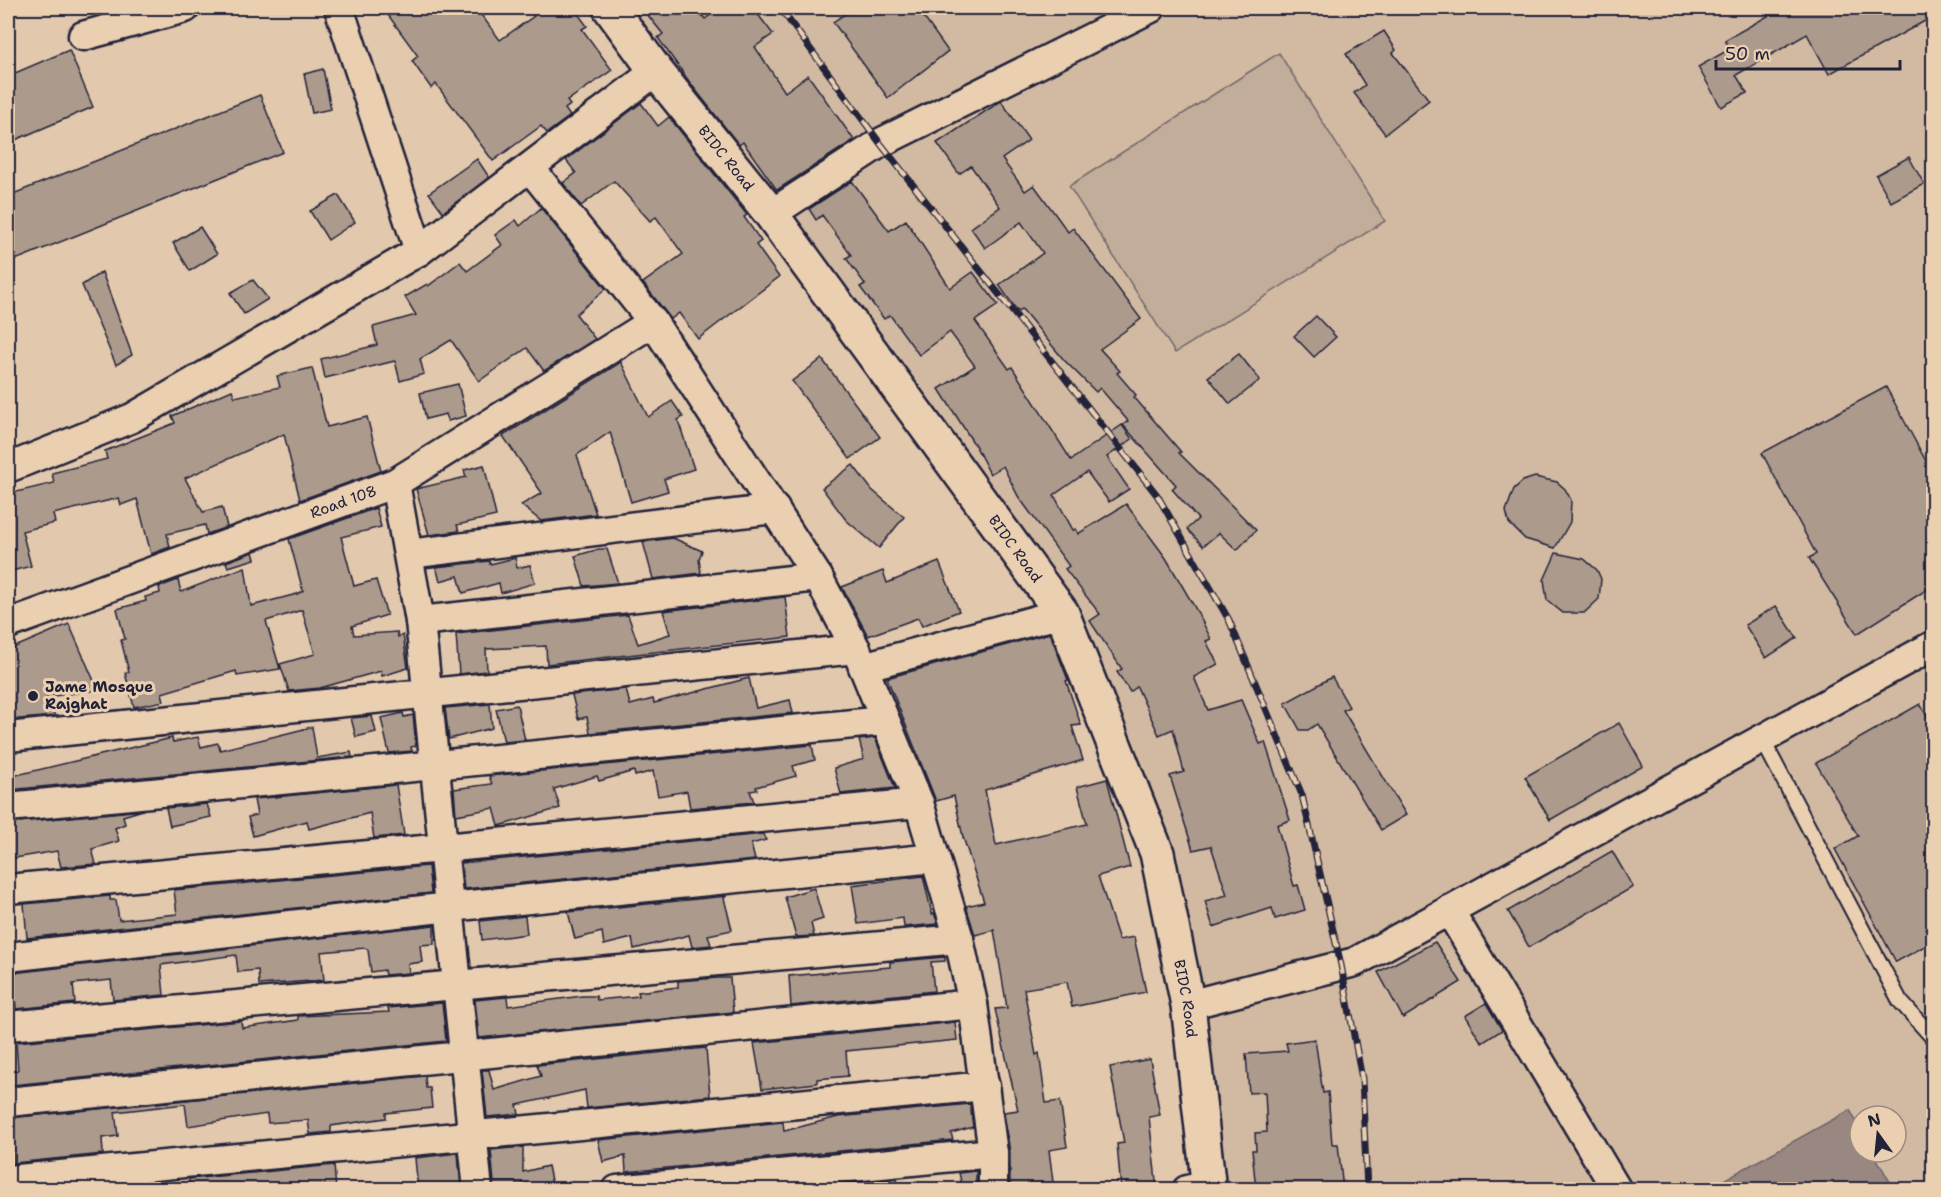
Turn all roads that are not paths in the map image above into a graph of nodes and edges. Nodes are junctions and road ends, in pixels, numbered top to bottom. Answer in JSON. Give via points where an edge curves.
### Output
{"nodes":[{"id":1,"x":185,"y":8,"type":"edge"},
{"id":2,"x":339,"y":8,"type":"edge"},
{"id":3,"x":610,"y":8,"type":"edge"},
{"id":4,"x":1151,"y":8,"type":"edge"},
{"id":5,"x":140,"y":14,"type":"edge"},
{"id":6,"x":83,"y":36,"type":"dead end"},
{"id":7,"x":656,"y":71,"type":"junction"},
{"id":8,"x":530,"y":168,"type":"junction"},
{"id":9,"x":771,"y":214,"type":"junction"},
{"id":10,"x":418,"y":251,"type":"junction"},
{"id":11,"x":653,"y":322,"type":"junction"},
{"id":12,"x":8,"y":468,"type":"edge"},
{"id":13,"x":395,"y":483,"type":"junction"},
{"id":14,"x":775,"y":509,"type":"junction"},
{"id":15,"x":409,"y":554,"type":"junction"},
{"id":16,"x":818,"y":577,"type":"junction"},
{"id":17,"x":1062,"y":613,"type":"junction"},
{"id":18,"x":420,"y":621,"type":"junction"},
{"id":19,"x":8,"y":624,"type":"edge"},
{"id":20,"x":1934,"y":645,"type":"edge"},
{"id":21,"x":860,"y":658,"type":"junction"},
{"id":22,"x":428,"y":692,"type":"junction"},
{"id":23,"x":884,"y":721,"type":"junction"},
{"id":24,"x":8,"y":737,"type":"edge"},
{"id":25,"x":1762,"y":739,"type":"junction"},
{"id":26,"x":435,"y":764,"type":"junction"},
{"id":27,"x":919,"y":803,"type":"junction"},
{"id":28,"x":8,"y":807,"type":"edge"},
{"id":29,"x":443,"y":846,"type":"junction"},
{"id":30,"x":935,"y":858,"type":"junction"},
{"id":31,"x":8,"y":889,"type":"edge"},
{"id":32,"x":450,"y":908,"type":"junction"},
{"id":33,"x":1449,"y":910,"type":"junction"},
{"id":34,"x":959,"y":939,"type":"junction"},
{"id":35,"x":8,"y":957,"type":"edge"},
{"id":36,"x":457,"y":983,"type":"junction"},
{"id":37,"x":973,"y":1004,"type":"junction"},
{"id":38,"x":1188,"y":1005,"type":"junction"},
{"id":39,"x":8,"y":1026,"type":"edge"},
{"id":40,"x":1934,"y":1039,"type":"edge"},
{"id":41,"x":464,"y":1056,"type":"junction"},
{"id":42,"x":985,"y":1086,"type":"junction"},
{"id":43,"x":8,"y":1102,"type":"edge"},
{"id":44,"x":472,"y":1134,"type":"junction"},
{"id":45,"x":993,"y":1154,"type":"junction"},
{"id":46,"x":8,"y":1180,"type":"edge"},
{"id":47,"x":1201,"y":1188,"type":"edge"},
{"id":48,"x":478,"y":1190,"type":"edge"},
{"id":49,"x":617,"y":1190,"type":"edge"},
{"id":50,"x":993,"y":1190,"type":"edge"},
{"id":51,"x":1617,"y":1190,"type":"edge"}],
"edges":[{"from":1,"to":5,"type":"street"},
{"from":2,"to":10,"type":"street"},
{"from":3,"to":7,"type":"main road","name":"BIDC Road"},
{"from":4,"to":9,"type":"street","via":[[880,144]]},
{"from":5,"to":6,"type":"street"},
{"from":7,"to":8,"type":"street"},
{"from":7,"to":9,"type":"main road","name":"BIDC Road"},
{"from":8,"to":10,"type":"street"},
{"from":8,"to":11,"type":"street"},
{"from":9,"to":17,"type":"main road","name":"BIDC Road"},
{"from":10,"to":12,"type":"street","via":[[132,418]]},
{"from":11,"to":13,"type":"street","name":"Road 108"},
{"from":11,"to":14,"type":"street"},
{"from":13,"to":15,"type":"street"},
{"from":13,"to":19,"type":"street","name":"Road 108"},
{"from":14,"to":15,"type":"street"},
{"from":14,"to":16,"type":"street"},
{"from":15,"to":18,"type":"street"},
{"from":16,"to":18,"type":"street"},
{"from":16,"to":21,"type":"street"},
{"from":17,"to":21,"type":"street"},
{"from":17,"to":38,"type":"main road","name":"BIDC Road","via":[[1157,853]]},
{"from":18,"to":22,"type":"street"},
{"from":20,"to":25,"type":"street"},
{"from":21,"to":22,"type":"street"},
{"from":21,"to":23,"type":"street"},
{"from":22,"to":24,"type":"street"},
{"from":22,"to":26,"type":"street"},
{"from":23,"to":26,"type":"street"},
{"from":23,"to":27,"type":"street"},
{"from":25,"to":33,"type":"street"},
{"from":25,"to":40,"type":"lane","via":[[1900,1001]]},
{"from":26,"to":28,"type":"street"},
{"from":26,"to":29,"type":"street"},
{"from":27,"to":29,"type":"street"},
{"from":27,"to":30,"type":"street"},
{"from":29,"to":31,"type":"street"},
{"from":29,"to":32,"type":"street"},
{"from":30,"to":32,"type":"street"},
{"from":30,"to":34,"type":"street"},
{"from":32,"to":35,"type":"street"},
{"from":32,"to":36,"type":"street"},
{"from":33,"to":38,"type":"street","via":[[1354,962]]},
{"from":33,"to":51,"type":"street"},
{"from":34,"to":36,"type":"street"},
{"from":34,"to":37,"type":"street"},
{"from":36,"to":39,"type":"street"},
{"from":36,"to":41,"type":"street"},
{"from":37,"to":41,"type":"street"},
{"from":37,"to":42,"type":"street"},
{"from":38,"to":47,"type":"main road","name":"BIDC Road"},
{"from":41,"to":43,"type":"street"},
{"from":41,"to":44,"type":"street"},
{"from":42,"to":44,"type":"street"},
{"from":42,"to":45,"type":"street"},
{"from":44,"to":46,"type":"street"},
{"from":44,"to":48,"type":"street"},
{"from":45,"to":49,"type":"street"},
{"from":45,"to":50,"type":"street"}]}
